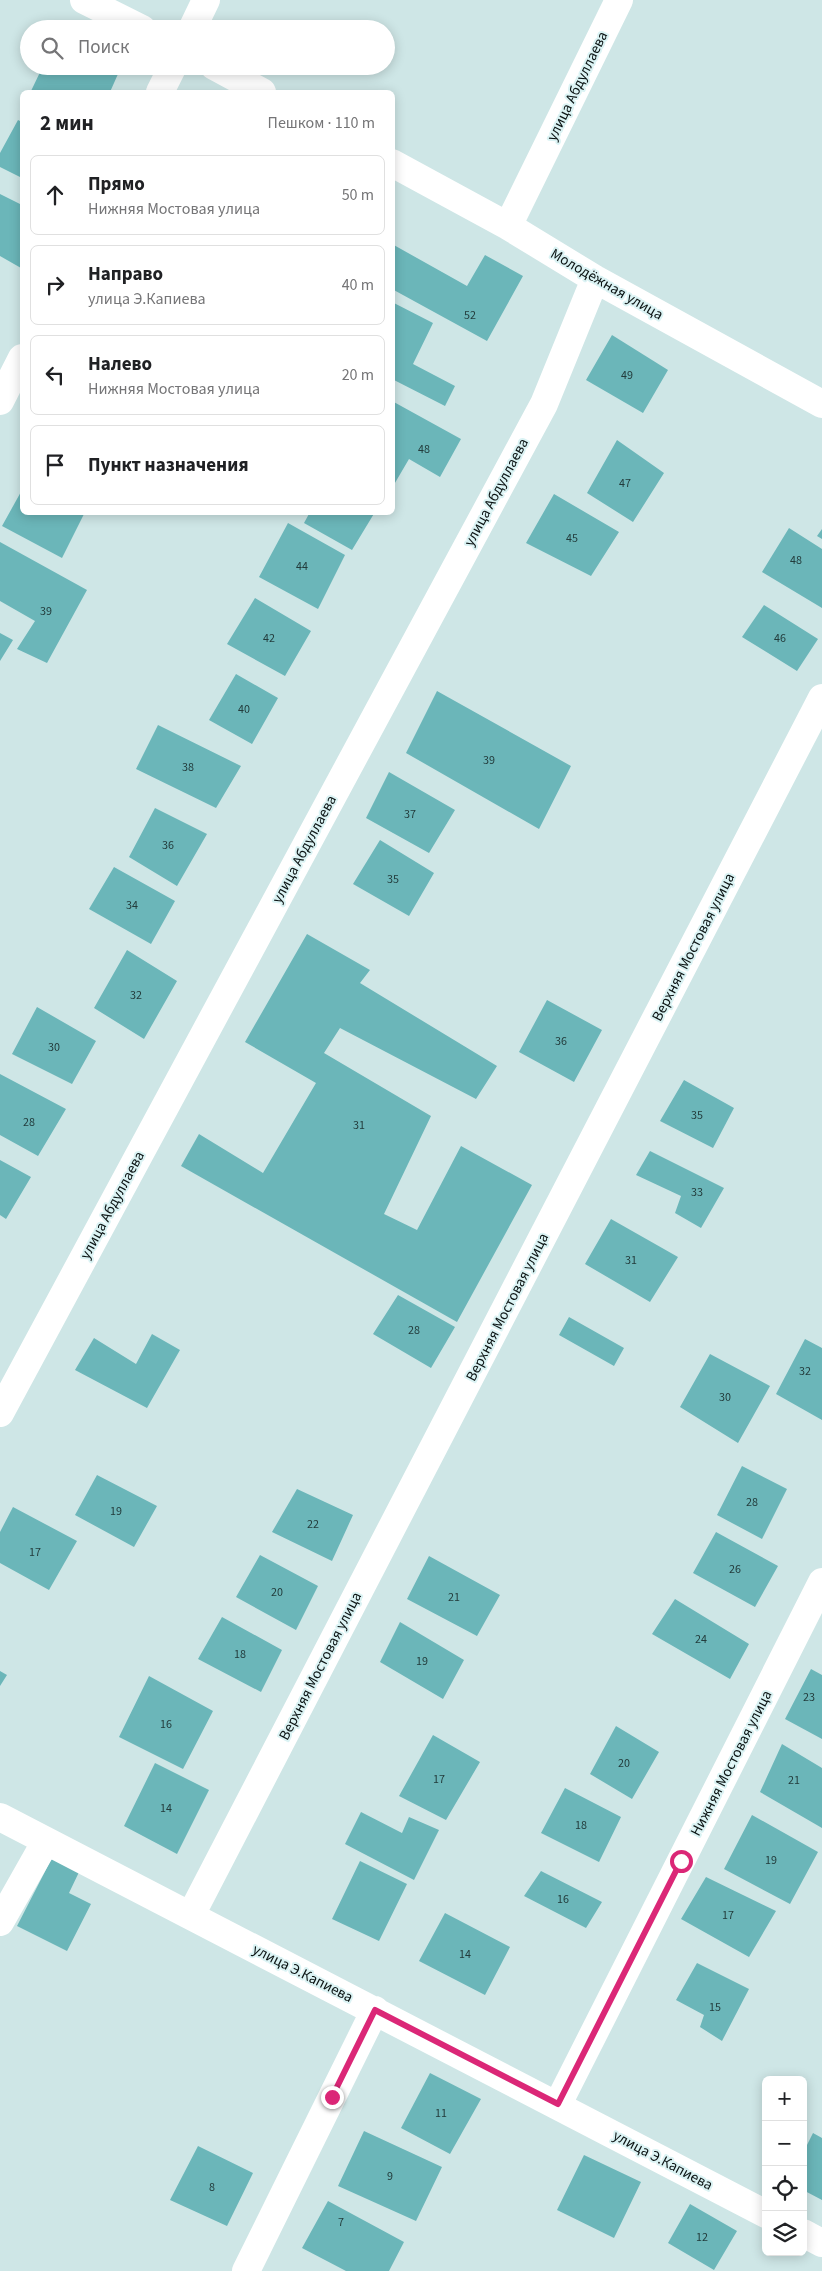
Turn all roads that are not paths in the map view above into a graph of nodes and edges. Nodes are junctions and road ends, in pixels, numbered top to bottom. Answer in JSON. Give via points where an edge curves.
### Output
{"nodes":[{"id":1,"x":84,"y":0,"type":"edge"},
{"id":2,"x":206,"y":0,"type":"edge"},
{"id":3,"x":619,"y":0,"type":"edge"},
{"id":4,"x":124,"y":20,"type":"edge"},
{"id":5,"x":196,"y":20,"type":"edge"},
{"id":6,"x":168,"y":75,"type":"edge"},
{"id":7,"x":231,"y":75,"type":"edge"},
{"id":8,"x":161,"y":90,"type":"edge"},
{"id":9,"x":258,"y":90,"type":"edge"},
{"id":10,"x":395,"y":165,"type":"edge"},
{"id":11,"x":508,"y":226,"type":"junction"},
{"id":12,"x":595,"y":279,"type":"junction"},
{"id":13,"x":20,"y":362,"type":"edge"},
{"id":14,"x":0,"y":401,"type":"edge"},
{"id":15,"x":822,"y":404,"type":"edge"},
{"id":16,"x":822,"y":698,"type":"edge"},
{"id":17,"x":0,"y":1413,"type":"edge"},
{"id":18,"x":822,"y":1582,"type":"edge"},
{"id":19,"x":0,"y":1817,"type":"edge"},
{"id":20,"x":46,"y":1841,"type":"junction"},
{"id":21,"x":191,"y":1915,"type":"junction"},
{"id":22,"x":0,"y":1922,"type":"edge"},
{"id":23,"x":375,"y":2010,"type":"junction"},
{"id":24,"x":558,"y":2104,"type":"junction"},
{"id":25,"x":762,"y":2212,"type":"edge"},
{"id":26,"x":807,"y":2235,"type":"edge"},
{"id":27,"x":822,"y":2243,"type":"edge"},
{"id":28,"x":246,"y":2271,"type":"edge"}],
"edges":[{"from":1,"to":4,"type":"street"},
{"from":2,"to":5,"type":"street"},
{"from":3,"to":11,"type":"street","name":"улица Абдуллаева"},
{"from":6,"to":8,"type":"street"},
{"from":7,"to":9,"type":"street"},
{"from":10,"to":11,"type":"street","name":"Молодёжная улица"},
{"from":11,"to":12,"type":"street","name":"Молодёжная улица"},
{"from":12,"to":15,"type":"street","name":"Молодёжная улица"},
{"from":12,"to":17,"type":"street","name":"улица Абдуллаева","via":[[544,404]]},
{"from":13,"to":14,"type":"street"},
{"from":16,"to":21,"type":"street","name":"Верхняя Мостовая улица"},
{"from":18,"to":24,"type":"street","name":"Нижняя Мостовая улица"},
{"from":19,"to":20,"type":"street","name":"улица Э.Капиева"},
{"from":20,"to":21,"type":"street","name":"улица Э.Капиева"},
{"from":20,"to":22,"type":"street"},
{"from":21,"to":23,"type":"street","name":"улица Э.Капиева"},
{"from":23,"to":24,"type":"street","name":"улица Э.Капиева"},
{"from":23,"to":28,"type":"street"},
{"from":24,"to":25,"type":"street","name":"улица Э.Капиева"},
{"from":26,"to":27,"type":"street"}]}
